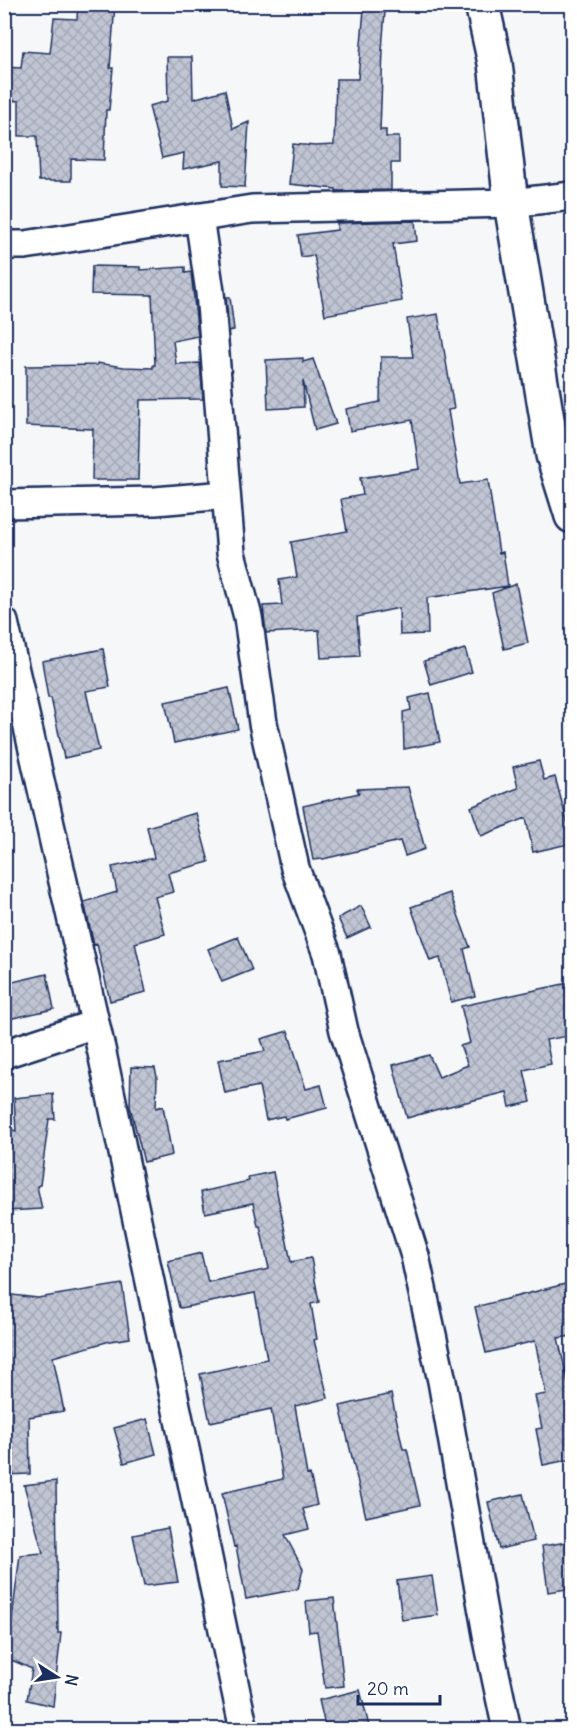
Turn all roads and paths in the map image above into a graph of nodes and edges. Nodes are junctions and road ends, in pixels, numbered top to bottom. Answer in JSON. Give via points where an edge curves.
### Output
{"nodes":[{"id":1,"x":482,"y":4,"type":"edge"},
{"id":2,"x":573,"y":196,"type":"edge"},
{"id":3,"x":511,"y":203,"type":"junction"},
{"id":4,"x":199,"y":218,"type":"junction"},
{"id":5,"x":4,"y":245,"type":"edge"},
{"id":6,"x":226,"y":495,"type":"junction"},
{"id":7,"x":4,"y":504,"type":"edge"},
{"id":8,"x":573,"y":516,"type":"edge"},
{"id":9,"x":4,"y":622,"type":"edge"},
{"id":10,"x":95,"y":1024,"type":"junction"},
{"id":11,"x":4,"y":1054,"type":"edge"},
{"id":12,"x":244,"y":1730,"type":"edge"},
{"id":13,"x":507,"y":1730,"type":"edge"}],
"edges":[{"from":1,"to":3,"type":"main road","via":[[495,63]]},
{"from":2,"to":3,"type":"street"},
{"from":3,"to":4,"type":"street","via":[[252,209]]},
{"from":3,"to":8,"type":"main road","via":[[553,455]]},
{"from":4,"to":5,"type":"street"},
{"from":4,"to":6,"type":"street","via":[[210,292]]},
{"from":6,"to":7,"type":"street","via":[[155,501]]},
{"from":6,"to":13,"type":"street","via":[[231,553],[248,617],[263,723],[295,868],[327,954],[344,1030],[415,1256]]},
{"from":9,"to":10,"type":"street"},
{"from":10,"to":11,"type":"street"},
{"from":10,"to":12,"type":"street"}]}
